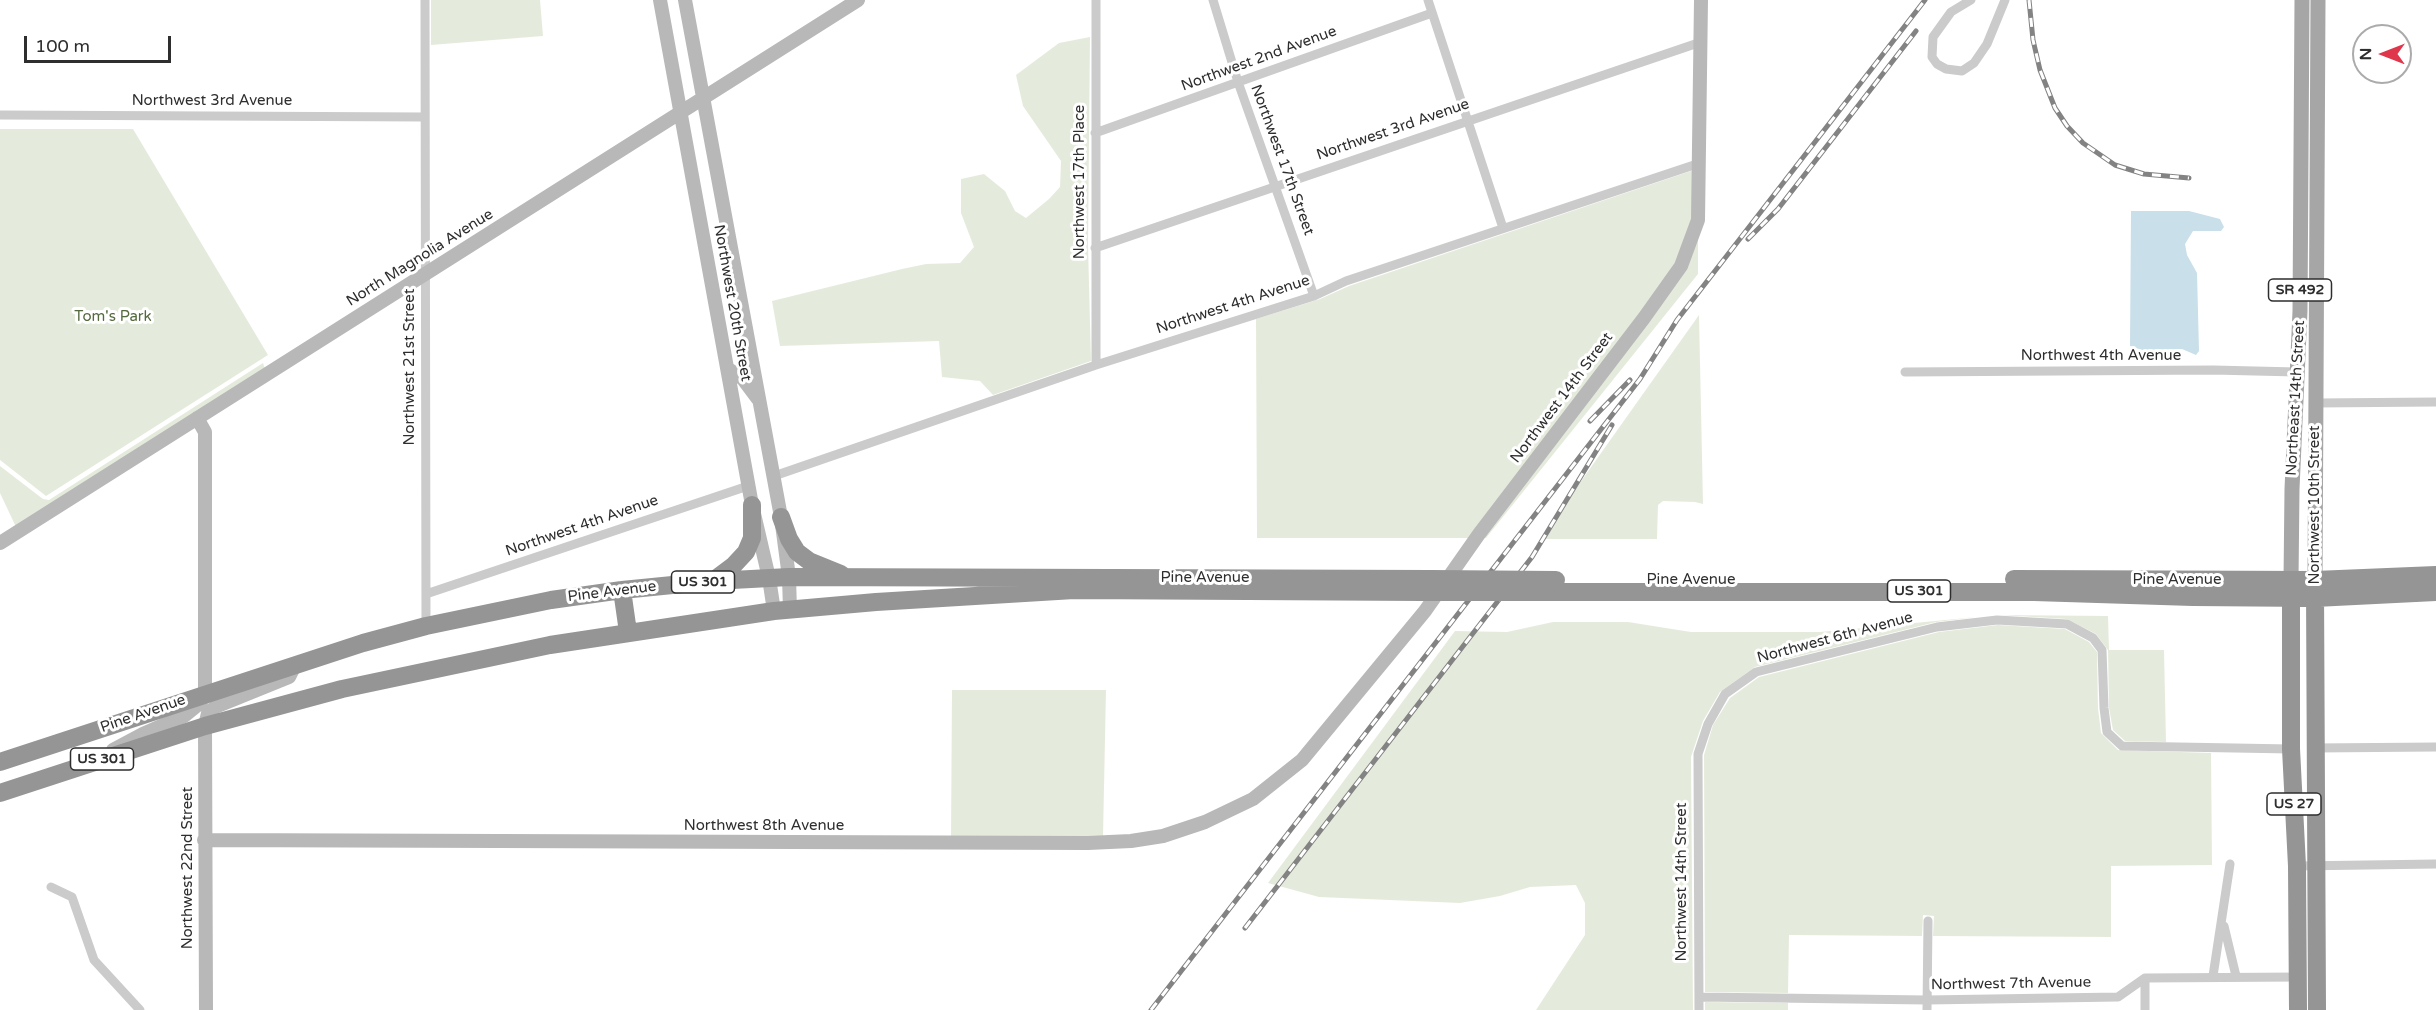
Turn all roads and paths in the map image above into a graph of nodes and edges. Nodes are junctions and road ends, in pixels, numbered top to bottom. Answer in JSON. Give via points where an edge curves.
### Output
{"nodes":[{"id":1,"x":425,"y":0,"type":"edge"},
{"id":2,"x":660,"y":0,"type":"edge"},
{"id":3,"x":685,"y":0,"type":"edge"},
{"id":4,"x":858,"y":0,"type":"edge"},
{"id":5,"x":1096,"y":0,"type":"edge"},
{"id":6,"x":1213,"y":0,"type":"edge"},
{"id":7,"x":1428,"y":0,"type":"edge"},
{"id":8,"x":1701,"y":0,"type":"edge"},
{"id":9,"x":1971,"y":0,"type":"edge"},
{"id":10,"x":2005,"y":0,"type":"edge"},
{"id":11,"x":2301,"y":0,"type":"edge"},
{"id":12,"x":2318,"y":0,"type":"edge"},
{"id":13,"x":1432,"y":13,"type":"junction"},
{"id":14,"x":1701,"y":42,"type":"junction"},
{"id":15,"x":1238,"y":82,"type":"junction"},
{"id":16,"x":704,"y":97,"type":"junction"},
{"id":17,"x":680,"y":112,"type":"junction"},
{"id":18,"x":0,"y":115,"type":"edge"},
{"id":19,"x":425,"y":117,"type":"junction"},
{"id":20,"x":1469,"y":120,"type":"junction"},
{"id":21,"x":1095,"y":133,"type":"junction"},
{"id":22,"x":1700,"y":162,"type":"junction"},
{"id":23,"x":1276,"y":185,"type":"junction"},
{"id":24,"x":1503,"y":228,"type":"junction"},
{"id":25,"x":1095,"y":248,"type":"junction"},
{"id":26,"x":425,"y":274,"type":"junction"},
{"id":27,"x":1314,"y":296,"type":"junction"},
{"id":28,"x":1096,"y":365,"type":"junction"},
{"id":29,"x":727,"y":368,"type":"junction"},
{"id":30,"x":1905,"y":372,"type":"dead end"},
{"id":31,"x":2297,"y":372,"type":"junction"},
{"id":32,"x":2436,"y":402,"type":"edge"},
{"id":33,"x":761,"y":403,"type":"junction"},
{"id":34,"x":2316,"y":403,"type":"junction"},
{"id":35,"x":197,"y":418,"type":"junction"},
{"id":36,"x":774,"y":476,"type":"junction"},
{"id":37,"x":748,"y":486,"type":"junction"},
{"id":38,"x":752,"y":505,"type":"junction"},
{"id":39,"x":781,"y":517,"type":"junction"},
{"id":40,"x":0,"y":543,"type":"edge"},
{"id":41,"x":2436,"y":575,"type":"edge"},
{"id":42,"x":789,"y":577,"type":"junction"},
{"id":43,"x":848,"y":577,"type":"junction"},
{"id":44,"x":769,"y":578,"type":"junction"},
{"id":45,"x":713,"y":581,"type":"junction"},
{"id":46,"x":976,"y":586,"type":"junction"},
{"id":47,"x":2291,"y":589,"type":"junction"},
{"id":48,"x":2315,"y":589,"type":"junction"},
{"id":49,"x":622,"y":590,"type":"junction"},
{"id":50,"x":2436,"y":592,"type":"edge"},
{"id":51,"x":426,"y":594,"type":"junction"},
{"id":52,"x":782,"y":610,"type":"junction"},
{"id":53,"x":426,"y":626,"type":"junction"},
{"id":54,"x":628,"y":632,"type":"junction"},
{"id":55,"x":295,"y":664,"type":"junction"},
{"id":56,"x":205,"y":694,"type":"junction"},
{"id":57,"x":205,"y":726,"type":"junction"},
{"id":58,"x":2436,"y":747,"type":"edge"},
{"id":59,"x":2315,"y":748,"type":"junction"},
{"id":60,"x":2291,"y":749,"type":"junction"},
{"id":61,"x":1698,"y":754,"type":"joint"},
{"id":62,"x":1302,"y":760,"type":"joint"},
{"id":63,"x":94,"y":761,"type":"junction"},
{"id":64,"x":0,"y":762,"type":"edge"},
{"id":65,"x":0,"y":793,"type":"edge"},
{"id":66,"x":204,"y":840,"type":"junction"},
{"id":67,"x":2230,"y":864,"type":"dead end"},
{"id":68,"x":2436,"y":864,"type":"edge"},
{"id":69,"x":2297,"y":866,"type":"junction"},
{"id":70,"x":2317,"y":867,"type":"junction"},
{"id":71,"x":51,"y":887,"type":"dead end"},
{"id":72,"x":2222,"y":920,"type":"junction"},
{"id":73,"x":1928,"y":921,"type":"dead end"},
{"id":74,"x":2213,"y":976,"type":"junction"},
{"id":75,"x":2236,"y":976,"type":"junction"},
{"id":76,"x":2298,"y":977,"type":"junction"},
{"id":77,"x":2317,"y":977,"type":"junction"},
{"id":78,"x":2145,"y":978,"type":"junction"},
{"id":79,"x":1699,"y":997,"type":"junction"},
{"id":80,"x":1927,"y":1005,"type":"edge"},
{"id":81,"x":140,"y":1010,"type":"edge"},
{"id":82,"x":206,"y":1010,"type":"edge"},
{"id":83,"x":1699,"y":1010,"type":"edge"},
{"id":84,"x":2145,"y":1010,"type":"edge"},
{"id":85,"x":2298,"y":1010,"type":"edge"},
{"id":86,"x":2317,"y":1010,"type":"edge"}],
"edges":[{"from":1,"to":19,"type":"street","name":"Northwest 21st Street"},
{"from":2,"to":17,"type":"street","name":"Northwest 20th Street"},
{"from":3,"to":16,"type":"street","name":"Northwest 20th Street"},
{"from":4,"to":16,"type":"street","name":"North Magnolia Avenue"},
{"from":5,"to":21,"type":"street","name":"Northwest 17th Place"},
{"from":6,"to":15,"type":"street","name":"Northwest 17th Street"},
{"from":7,"to":13,"type":"street"},
{"from":8,"to":14,"type":"street","name":"Northwest 14th Street"},
{"from":9,"to":10,"type":"street","via":[[1951,12],[1933,37],[1932,57],[1946,69],[1962,71],[1974,63],[1987,44]]},
{"from":11,"to":31,"type":"main road","name":"Northeast 14th Street","number":"SR 492"},
{"from":12,"to":34,"type":"main road","name":"Northwest 10th Street","number":"SR 492"},
{"from":13,"to":15,"type":"street","name":"Northwest 2nd Avenue"},
{"from":13,"to":20,"type":"street"},
{"from":14,"to":20,"type":"street","name":"Northwest 3rd Avenue"},
{"from":14,"to":22,"type":"street","name":"Northwest 14th Street"},
{"from":15,"to":21,"type":"street","name":"Northwest 2nd Avenue"},
{"from":15,"to":23,"type":"street","name":"Northwest 17th Street"},
{"from":16,"to":17,"type":"street","name":"North Magnolia Avenue"},
{"from":16,"to":33,"type":"street","name":"Northwest 20th Street"},
{"from":17,"to":26,"type":"street","name":"North Magnolia Avenue"},
{"from":17,"to":29,"type":"street","name":"Northwest 20th Street"},
{"from":18,"to":19,"type":"street","name":"Northwest 3rd Avenue"},
{"from":19,"to":26,"type":"street","name":"Northwest 21st Street"},
{"from":20,"to":23,"type":"street","name":"Northwest 3rd Avenue"},
{"from":20,"to":24,"type":"street"},
{"from":21,"to":25,"type":"street","name":"Northwest 17th Place"},
{"from":22,"to":24,"type":"street","name":"Northwest 4th Avenue"},
{"from":22,"to":62,"type":"street","name":"Northwest 14th Street","via":[[1698,220],[1681,266],[1425,611]]},
{"from":23,"to":25,"type":"street","name":"Northwest 3rd Avenue"},
{"from":23,"to":27,"type":"street","name":"Northwest 17th Street"},
{"from":24,"to":27,"type":"street","name":"Northwest 4th Avenue","via":[[1346,281]]},
{"from":25,"to":28,"type":"street","name":"Northwest 17th Place"},
{"from":26,"to":35,"type":"street","name":"North Magnolia Avenue"},
{"from":26,"to":51,"type":"street","name":"Northwest 21st Street"},
{"from":27,"to":28,"type":"street","name":"Northwest 4th Avenue"},
{"from":28,"to":36,"type":"street","name":"Northwest 4th Avenue"},
{"from":29,"to":33,"type":"street","via":[[743,379]]},
{"from":29,"to":37,"type":"street","name":"Northwest 20th Street"},
{"from":30,"to":31,"type":"street","name":"Northwest 4th Avenue"},
{"from":31,"to":47,"type":"main road","name":"Northeast 14th Street","number":"SR 492"},
{"from":32,"to":34,"type":"street"},
{"from":33,"to":36,"type":"street","name":"Northwest 20th Street"},
{"from":34,"to":48,"type":"main road","name":"Northwest 10th Street","number":"SR 492"},
{"from":35,"to":40,"type":"street","name":"North Magnolia Avenue"},
{"from":35,"to":56,"type":"street","via":[[205,432]]},
{"from":36,"to":39,"type":"street","name":"Northwest 20th Street"},
{"from":37,"to":38,"type":"street","name":"Northwest 20th Street"},
{"from":37,"to":51,"type":"street","name":"Northwest 4th Avenue"},
{"from":38,"to":44,"type":"street","name":"Northwest 20th Street"},
{"from":38,"to":45,"type":"highway","via":[[752,538],[746,552]]},
{"from":39,"to":42,"type":"street","name":"Northwest 20th Street"},
{"from":39,"to":43,"type":"highway","via":[[797,552]]},
{"from":41,"to":48,"type":"highway","name":"Pine Avenue"},
{"from":42,"to":43,"type":"highway","name":"Pine Avenue","number":"US 301"},
{"from":42,"to":44,"type":"highway","name":"Pine Avenue","number":"US 301"},
{"from":42,"to":52,"type":"street","name":"Northwest 20th Street"},
{"from":43,"to":46,"type":"highway","name":"Pine Avenue","number":"US 301"},
{"from":44,"to":45,"type":"highway","name":"Pine Avenue","number":"US 301"},
{"from":44,"to":52,"type":"street","name":"Northwest 20th Street"},
{"from":45,"to":49,"type":"highway","name":"Pine Avenue","number":"US 301"},
{"from":46,"to":47,"type":"highway","name":"Pine Avenue","number":"US 301","bridge":true},
{"from":46,"to":52,"type":"highway","name":"Pine Avenue","number":"US 301"},
{"from":47,"to":48,"type":"highway","name":"Pine Avenue"},
{"from":47,"to":60,"type":"highway","name":"Northwest 10th Street","number":"US 27"},
{"from":48,"to":50,"type":"highway","name":"Pine Avenue"},
{"from":48,"to":59,"type":"highway","name":"Northwest 10th Street","number":"US 27"},
{"from":49,"to":53,"type":"highway","name":"Pine Avenue","number":"US 301"},
{"from":49,"to":54,"type":"highway"},
{"from":51,"to":53,"type":"street","name":"Northwest 21st Street"},
{"from":52,"to":54,"type":"highway","name":"Pine Avenue","number":"US 301"},
{"from":53,"to":55,"type":"highway","name":"Pine Avenue","number":"US 301"},
{"from":54,"to":57,"type":"highway","name":"Pine Avenue","number":"US 301","via":[[342,689]]},
{"from":55,"to":56,"type":"highway","name":"Pine Avenue","number":"US 301"},
{"from":55,"to":57,"type":"street","via":[[288,677],[275,684],[215,707],[208,713]]},
{"from":56,"to":63,"type":"street","via":[[184,716]]},
{"from":56,"to":64,"type":"highway","name":"Pine Avenue","number":"US 301"},
{"from":57,"to":63,"type":"highway","name":"Pine Avenue","number":"US 301"},
{"from":57,"to":66,"type":"street","name":"Northwest 22nd Street"},
{"from":58,"to":59,"type":"street"},
{"from":59,"to":70,"type":"highway","name":"Northwest 10th Street","number":"US 27"},
{"from":60,"to":61,"type":"street","name":"Northwest 6th Avenue","via":[[2122,746],[2107,732],[2102,650],[2093,638],[2067,624],[1998,620],[1937,627],[1756,672],[1725,694],[1708,724]]},
{"from":60,"to":69,"type":"highway","name":"Northwest 10th Street","number":"US 27"},
{"from":61,"to":79,"type":"street","name":"Northwest 14th Street"},
{"from":62,"to":66,"type":"street","name":"Northwest 8th Avenue","via":[[1234,809],[1163,836],[1131,841]]},
{"from":63,"to":65,"type":"highway","name":"Pine Avenue","number":"US 301"},
{"from":66,"to":82,"type":"street","name":"Northwest 22nd Street"},
{"from":67,"to":72,"type":"street"},
{"from":68,"to":70,"type":"street"},
{"from":69,"to":70,"type":"street"},
{"from":69,"to":76,"type":"highway","name":"Northwest 10th Street","number":"US 27"},
{"from":70,"to":77,"type":"highway","name":"Northwest 10th Street","number":"US 27"},
{"from":71,"to":81,"type":"street","via":[[72,897],[94,960]]},
{"from":72,"to":74,"type":"street"},
{"from":72,"to":75,"type":"street"},
{"from":73,"to":80,"type":"street"},
{"from":74,"to":75,"type":"street"},
{"from":74,"to":78,"type":"street"},
{"from":75,"to":76,"type":"street"},
{"from":76,"to":77,"type":"street"},
{"from":76,"to":85,"type":"highway","name":"Northwest 10th Street","number":"US 27"},
{"from":77,"to":86,"type":"highway","name":"Northwest 10th Street","number":"US 27"},
{"from":78,"to":80,"type":"street","name":"Northwest 7th Avenue","via":[[2118,996]]},
{"from":78,"to":84,"type":"street"},
{"from":79,"to":80,"type":"street","name":"Northwest 7th Avenue"},
{"from":79,"to":83,"type":"street","name":"Northwest 14th Street"}]}
